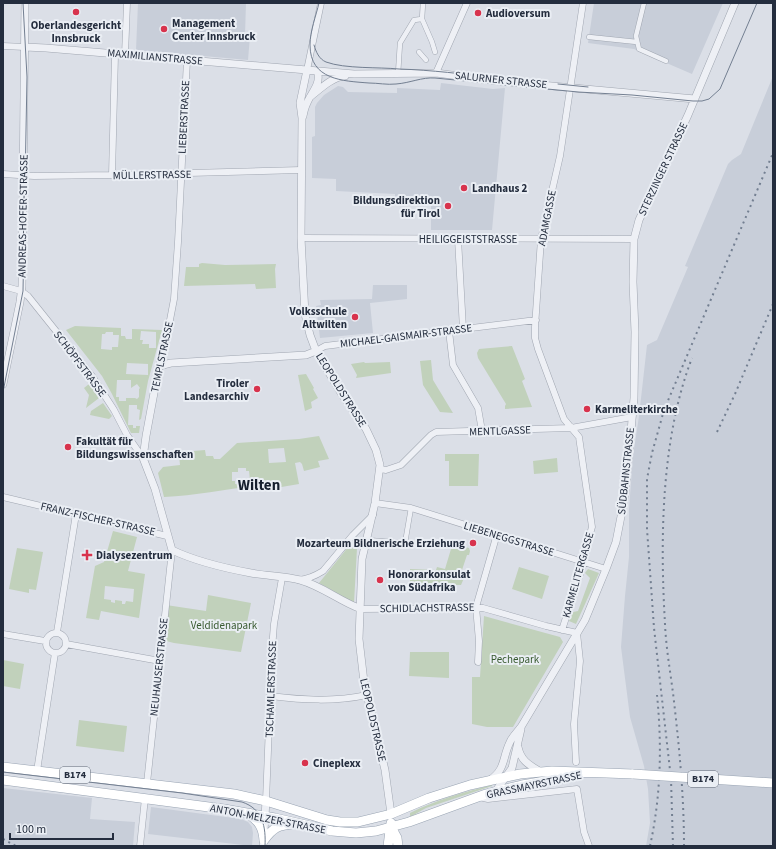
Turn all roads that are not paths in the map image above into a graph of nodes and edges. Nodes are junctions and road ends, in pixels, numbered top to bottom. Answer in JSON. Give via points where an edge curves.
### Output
{"nodes":[{"id":1,"x":25,"y":3,"type":"edge"},
{"id":2,"x":127,"y":3,"type":"edge"},
{"id":3,"x":321,"y":3,"type":"edge"},
{"id":4,"x":423,"y":3,"type":"edge"},
{"id":5,"x":467,"y":3,"type":"edge"},
{"id":6,"x":583,"y":3,"type":"edge"},
{"id":7,"x":644,"y":3,"type":"edge"},
{"id":8,"x":735,"y":3,"type":"edge"},
{"id":9,"x":422,"y":19,"type":"junction"},
{"id":10,"x":589,"y":37,"type":"dead end"},
{"id":11,"x":637,"y":42,"type":"junction"},
{"id":12,"x":3,"y":46,"type":"edge"},
{"id":13,"x":25,"y":47,"type":"junction"},
{"id":14,"x":419,"y":52,"type":"dead end"},
{"id":15,"x":435,"y":52,"type":"dead end"},
{"id":16,"x":115,"y":55,"type":"junction"},
{"id":17,"x":125,"y":55,"type":"junction"},
{"id":18,"x":187,"y":60,"type":"junction"},
{"id":19,"x":426,"y":60,"type":"dead end"},
{"id":20,"x":666,"y":61,"type":"dead end"},
{"id":21,"x":307,"y":70,"type":"junction"},
{"id":22,"x":317,"y":71,"type":"junction"},
{"id":23,"x":436,"y":73,"type":"junction"},
{"id":24,"x":354,"y":74,"type":"junction"},
{"id":25,"x":398,"y":74,"type":"junction"},
{"id":26,"x":570,"y":87,"type":"junction"},
{"id":27,"x":310,"y":97,"type":"junction"},
{"id":28,"x":695,"y":99,"type":"junction"},
{"id":29,"x":302,"y":118,"type":"junction"},
{"id":30,"x":301,"y":170,"type":"junction"},
{"id":31,"x":3,"y":174,"type":"edge"},
{"id":32,"x":180,"y":174,"type":"junction"},
{"id":33,"x":24,"y":176,"type":"junction"},
{"id":34,"x":112,"y":176,"type":"junction"},
{"id":35,"x":301,"y":238,"type":"junction"},
{"id":36,"x":458,"y":239,"type":"junction"},
{"id":37,"x":541,"y":239,"type":"junction"},
{"id":38,"x":634,"y":239,"type":"junction"},
{"id":39,"x":3,"y":286,"type":"edge"},
{"id":40,"x":21,"y":291,"type":"junction"},
{"id":41,"x":536,"y":320,"type":"junction"},
{"id":42,"x":463,"y":329,"type":"junction"},
{"id":43,"x":449,"y":331,"type":"junction"},
{"id":44,"x":316,"y":351,"type":"junction"},
{"id":45,"x":160,"y":366,"type":"junction"},
{"id":46,"x":3,"y":384,"type":"edge"},
{"id":47,"x":632,"y":417,"type":"junction"},
{"id":48,"x":572,"y":428,"type":"junction"},
{"id":49,"x":482,"y":431,"type":"junction"},
{"id":50,"x":144,"y":458,"type":"junction"},
{"id":51,"x":380,"y":469,"type":"junction"},
{"id":52,"x":3,"y":497,"type":"edge"},
{"id":53,"x":375,"y":503,"type":"junction"},
{"id":54,"x":412,"y":508,"type":"junction"},
{"id":55,"x":76,"y":514,"type":"junction"},
{"id":56,"x":373,"y":515,"type":"junction"},
{"id":57,"x":497,"y":534,"type":"junction"},
{"id":58,"x":167,"y":536,"type":"junction"},
{"id":59,"x":367,"y":540,"type":"junction"},
{"id":60,"x":172,"y":550,"type":"junction"},
{"id":61,"x":582,"y":561,"type":"junction"},
{"id":62,"x":606,"y":569,"type":"junction"},
{"id":63,"x":282,"y":578,"type":"junction"},
{"id":64,"x":299,"y":580,"type":"junction"},
{"id":65,"x":476,"y":607,"type":"junction"},
{"id":66,"x":361,"y":610,"type":"junction"},
{"id":67,"x":562,"y":630,"type":"junction"},
{"id":68,"x":57,"y":632,"type":"junction"},
{"id":69,"x":3,"y":634,"type":"edge"},
{"id":70,"x":577,"y":634,"type":"junction"},
{"id":71,"x":45,"y":641,"type":"junction"},
{"id":72,"x":66,"y":644,"type":"junction"},
{"id":73,"x":55,"y":653,"type":"junction"},
{"id":74,"x":160,"y":661,"type":"junction"},
{"id":75,"x":478,"y":662,"type":"dead end"},
{"id":76,"x":367,"y":695,"type":"junction"},
{"id":77,"x":270,"y":696,"type":"junction"},
{"id":78,"x":521,"y":727,"type":"junction"},
{"id":79,"x":518,"y":745,"type":"junction"},
{"id":80,"x":576,"y":762,"type":"dead end"},
{"id":81,"x":3,"y":767,"type":"edge"},
{"id":82,"x":37,"y":771,"type":"junction"},
{"id":83,"x":541,"y":772,"type":"junction"},
{"id":84,"x":590,"y":774,"type":"junction"},
{"id":85,"x":507,"y":777,"type":"junction"},
{"id":86,"x":3,"y":780,"type":"edge"},
{"id":87,"x":490,"y":780,"type":"junction"},
{"id":88,"x":773,"y":783,"type":"edge"},
{"id":89,"x":147,"y":784,"type":"junction"},
{"id":90,"x":495,"y":792,"type":"junction"},
{"id":91,"x":477,"y":797,"type":"junction"},
{"id":92,"x":145,"y":798,"type":"junction"},
{"id":93,"x":266,"y":801,"type":"junction"},
{"id":94,"x":245,"y":812,"type":"junction"},
{"id":95,"x":391,"y":814,"type":"junction"},
{"id":96,"x":265,"y":816,"type":"junction"},
{"id":97,"x":298,"y":823,"type":"junction"},
{"id":98,"x":391,"y":827,"type":"junction"},
{"id":99,"x":264,"y":843,"type":"edge"},
{"id":100,"x":140,"y":846,"type":"edge"},
{"id":101,"x":388,"y":846,"type":"edge"},
{"id":102,"x":398,"y":846,"type":"edge"},
{"id":103,"x":589,"y":846,"type":"edge"}],
"edges":[{"from":1,"to":13,"type":"street","name":"ANDREAS-HOFER-STRASSE"},
{"from":2,"to":17,"type":"street"},
{"from":3,"to":21,"type":"street"},
{"from":4,"to":9,"type":"street"},
{"from":5,"to":23,"type":"street"},
{"from":6,"to":26,"type":"street","name":"ADAMGASSE"},
{"from":7,"to":11,"type":"street","via":[[636,36]]},
{"from":8,"to":28,"type":"street","name":"STERZINGER STRASSE"},
{"from":9,"to":15,"type":"street"},
{"from":9,"to":25,"type":"street","via":[[414,20],[400,43]]},
{"from":10,"to":11,"type":"street"},
{"from":11,"to":20,"type":"street","via":[[639,49]]},
{"from":12,"to":13,"type":"street","name":"MAXIMILIANSTRASSE"},
{"from":13,"to":16,"type":"street","name":"MAXIMILIANSTRASSE"},
{"from":13,"to":33,"type":"street","name":"ANDREAS-HOFER-STRASSE"},
{"from":14,"to":19,"type":"street"},
{"from":16,"to":17,"type":"street","name":"MAXIMILIANSTRASSE"},
{"from":16,"to":34,"type":"street"},
{"from":17,"to":18,"type":"street","name":"MAXIMILIANSTRASSE"},
{"from":18,"to":21,"type":"street","name":"MAXIMILIANSTRASSE"},
{"from":18,"to":32,"type":"street","name":"LIEBERSTRASSE"},
{"from":21,"to":22,"type":"street","name":"SALURNER STRASSE"},
{"from":21,"to":29,"type":"street","name":"LEOPOLDSTRASSE","via":[[300,103]]},
{"from":22,"to":24,"type":"street","name":"SALURNER STRASSE"},
{"from":22,"to":27,"type":"street","name":"LEOPOLDSTRASSE","via":[[317,85]]},
{"from":23,"to":25,"type":"street","name":"SALURNER STRASSE"},
{"from":23,"to":26,"type":"street","name":"SALURNER STRASSE"},
{"from":24,"to":25,"type":"street","name":"SALURNER STRASSE"},
{"from":24,"to":27,"type":"street","via":[[335,79]]},
{"from":26,"to":28,"type":"street","name":"SALURNER STRASSE"},
{"from":26,"to":37,"type":"street","name":"ADAMGASSE","via":[[560,156]]},
{"from":27,"to":29,"type":"street","name":"LEOPOLDSTRASSE"},
{"from":28,"to":38,"type":"street","name":"STERZINGER STRASSE","via":[[639,220]]},
{"from":29,"to":30,"type":"street","name":"LEOPOLDSTRASSE"},
{"from":30,"to":32,"type":"street","name":"MÜLLERSTRASSE"},
{"from":30,"to":35,"type":"street","name":"LEOPOLDSTRASSE"},
{"from":31,"to":33,"type":"street","name":"MÜLLERSTRASSE"},
{"from":32,"to":34,"type":"street","name":"MÜLLERSTRASSE"},
{"from":32,"to":45,"type":"street","name":"TEMPLSTRASSE","via":[[174,299]]},
{"from":33,"to":34,"type":"street","name":"MÜLLERSTRASSE"},
{"from":33,"to":40,"type":"street","name":"ANDREAS-HOFER-STRASSE"},
{"from":35,"to":36,"type":"street","name":"HEILIGGEISTSTRASSE"},
{"from":35,"to":44,"type":"street","name":"LEOPOLDSTRASSE","via":[[305,314]]},
{"from":36,"to":37,"type":"street","name":"HEILIGGEISTSTRASSE"},
{"from":36,"to":42,"type":"street"},
{"from":37,"to":38,"type":"street","name":"HEILIGGEISTSTRASSE"},
{"from":37,"to":41,"type":"street","name":"ADAMGASSE"},
{"from":38,"to":47,"type":"street","name":"SÜDBAHNSTRASSE","via":[[635,332]]},
{"from":39,"to":40,"type":"street","name":"SCHÖPFSTRASSE"},
{"from":40,"to":46,"type":"street","name":"ANDREAS-HOFER-STRASSE"},
{"from":40,"to":50,"type":"street","name":"SCHÖPFSTRASSE","via":[[28,296],[92,376],[127,435]]},
{"from":41,"to":42,"type":"street","name":"MICHAEL-GAISMAIR-STRASSE"},
{"from":41,"to":48,"type":"street","name":"ADAMGASSE","via":[[535,338],[538,349],[564,419]]},
{"from":42,"to":43,"type":"street","name":"MICHAEL-GAISMAIR-STRASSE"},
{"from":43,"to":44,"type":"street","name":"MICHAEL-GAISMAIR-STRASSE","via":[[325,346]]},
{"from":43,"to":49,"type":"street","via":[[453,366],[478,408]]},
{"from":44,"to":45,"type":"street","name":"MICHAEL-GAISMAIR-STRASSE","via":[[306,355],[171,363]]},
{"from":44,"to":51,"type":"street","name":"LEOPOLDSTRASSE","via":[[366,429],[376,450]]},
{"from":45,"to":50,"type":"street","name":"TEMPLSTRASSE"},
{"from":47,"to":48,"type":"street","name":"MENTLGASSE"},
{"from":47,"to":62,"type":"street","name":"SÜDBAHNSTRASSE","via":[[625,496],[616,542]]},
{"from":48,"to":49,"type":"street","name":"MENTLGASSE"},
{"from":48,"to":61,"type":"street","name":"KARMELITERGASSE","via":[[580,437],[592,527]]},
{"from":49,"to":51,"type":"street","name":"MENTLGASSE","via":[[434,433],[401,465],[386,470]]},
{"from":50,"to":58,"type":"street","name":"TEMPLSTRASSE"},
{"from":51,"to":53,"type":"street","name":"LEOPOLDSTRASSE"},
{"from":52,"to":55,"type":"street","name":"FRANZ-FISCHER-STRASSE"},
{"from":53,"to":54,"type":"street","name":"LIEBENEGGSTRASSE"},
{"from":53,"to":56,"type":"street","name":"LEOPOLDSTRASSE"},
{"from":54,"to":57,"type":"street","name":"LIEBENEGGSTRASSE"},
{"from":54,"to":59,"type":"street","via":[[405,543]]},
{"from":55,"to":58,"type":"street","name":"FRANZ-FISCHER-STRASSE"},
{"from":55,"to":68,"type":"street"},
{"from":56,"to":59,"type":"street","name":"LEOPOLDSTRASSE"},
{"from":56,"to":64,"type":"street","via":[[353,534],[323,571],[308,579]]},
{"from":57,"to":61,"type":"street","name":"LIEBENEGGSTRASSE"},
{"from":57,"to":65,"type":"street"},
{"from":58,"to":60,"type":"street","name":"FRANZ-FISCHER-STRASSE"},
{"from":59,"to":66,"type":"street","name":"LEOPOLDSTRASSE","via":[[362,559]]},
{"from":60,"to":63,"type":"street","via":[[191,559]]},
{"from":60,"to":74,"type":"street","name":"NEUHAUSERSTRASSE"},
{"from":61,"to":62,"type":"street","name":"LIEBENEGGSTRASSE"},
{"from":61,"to":67,"type":"street","name":"KARMELITERGASSE"},
{"from":62,"to":70,"type":"street","name":"SÜDBAHNSTRASSE"},
{"from":63,"to":64,"type":"street"},
{"from":63,"to":77,"type":"street","name":"TSCHAMLERSTRASSE","via":[[274,624]]},
{"from":64,"to":66,"type":"street"},
{"from":65,"to":66,"type":"street","name":"SCHIDLACHSTRASSE"},
{"from":65,"to":67,"type":"street","name":"SCHIDLACHSTRASSE"},
{"from":65,"to":75,"type":"street"},
{"from":66,"to":76,"type":"street","name":"LEOPOLDSTRASSE","via":[[360,656]]},
{"from":67,"to":70,"type":"street","name":"KARMELITERGASSE"},
{"from":68,"to":71,"type":"street","via":[[48,635]]},
{"from":68,"to":72,"type":"street","via":[[63,635]]},
{"from":69,"to":71,"type":"street"},
{"from":70,"to":78,"type":"street","name":"SÜDBAHNSTRASSE"},
{"from":70,"to":80,"type":"street","name":"KARMELITERGASSE","via":[[580,661],[574,724]]},
{"from":71,"to":73,"type":"street","via":[[48,651]]},
{"from":72,"to":73,"type":"street","via":[[63,650]]},
{"from":72,"to":74,"type":"street"},
{"from":73,"to":82,"type":"street"},
{"from":74,"to":89,"type":"street","name":"NEUHAUSERSTRASSE"},
{"from":76,"to":77,"type":"street","via":[[339,700]]},
{"from":76,"to":95,"type":"street","name":"LEOPOLDSTRASSE","via":[[385,770]]},
{"from":77,"to":93,"type":"street","name":"TSCHAMLERSTRASSE"},
{"from":78,"to":79,"type":"street"},
{"from":78,"to":87,"type":"street","name":"SÜDBAHNSTRASSE","via":[[510,741],[499,772]]},
{"from":79,"to":83,"type":"street","via":[[524,762]]},
{"from":79,"to":85,"type":"street"},
{"from":81,"to":82,"type":"main road","number":"B174"},
{"from":82,"to":89,"type":"main road","number":"B174"},
{"from":83,"to":84,"type":"main road","name":"GRASSMAYRSTRASSE","number":"B174"},
{"from":83,"to":85,"type":"main road","name":"GRASSMAYRSTRASSE","number":"B174"},
{"from":84,"to":88,"type":"main road","name":"GRASSMAYRSTRASSE","number":"B174","bridge":true,"via":[[632,774]]},
{"from":84,"to":90,"type":"main road","name":"GRASSMAYRSTRASSE","number":"B174"},
{"from":85,"to":87,"type":"main road","name":"GRASSMAYRSTRASSE","number":"B174"},
{"from":85,"to":90,"type":"street"},
{"from":86,"to":92,"type":"main road","number":"B174"},
{"from":87,"to":95,"type":"main road","name":"GRASSMAYRSTRASSE","number":"B174","via":[[445,792]]},
{"from":89,"to":93,"type":"main road","name":"ANTON-MELZER-STRASSE","number":"B174","via":[[223,792]]},
{"from":90,"to":91,"type":"main road","name":"GRASSMAYRSTRASSE","number":"B174"},
{"from":91,"to":98,"type":"main road","name":"GRASSMAYRSTRASSE","number":"B174"},
{"from":91,"to":103,"type":"street","name":"GRASSMAYRSTRASSE","via":[[488,799],[577,789],[584,832]]},
{"from":92,"to":94,"type":"main road","name":"ANTON-MELZER-STRASSE","number":"B174"},
{"from":92,"to":100,"type":"street"},
{"from":93,"to":95,"type":"main road","name":"ANTON-MELZER-STRASSE","number":"B174","via":[[321,819],[340,822],[364,821]]},
{"from":93,"to":96,"type":"street"},
{"from":94,"to":96,"type":"main road","name":"ANTON-MELZER-STRASSE","number":"B174"},
{"from":94,"to":99,"type":"main road","via":[[260,824]]},
{"from":95,"to":98,"type":"main road","name":"LEOPOLDSTRASSE"},
{"from":96,"to":97,"type":"main road","name":"ANTON-MELZER-STRASSE","number":"B174"},
{"from":96,"to":99,"type":"street"},
{"from":97,"to":98,"type":"main road","name":"ANTON-MELZER-STRASSE","number":"B174","via":[[349,833],[371,832]]},
{"from":97,"to":99,"type":"main road","via":[[274,828]]},
{"from":98,"to":101,"type":"main road","name":"LEOPOLDSTRASSE"},
{"from":98,"to":102,"type":"main road","name":"LEOPOLDSTRASSE"}]}
